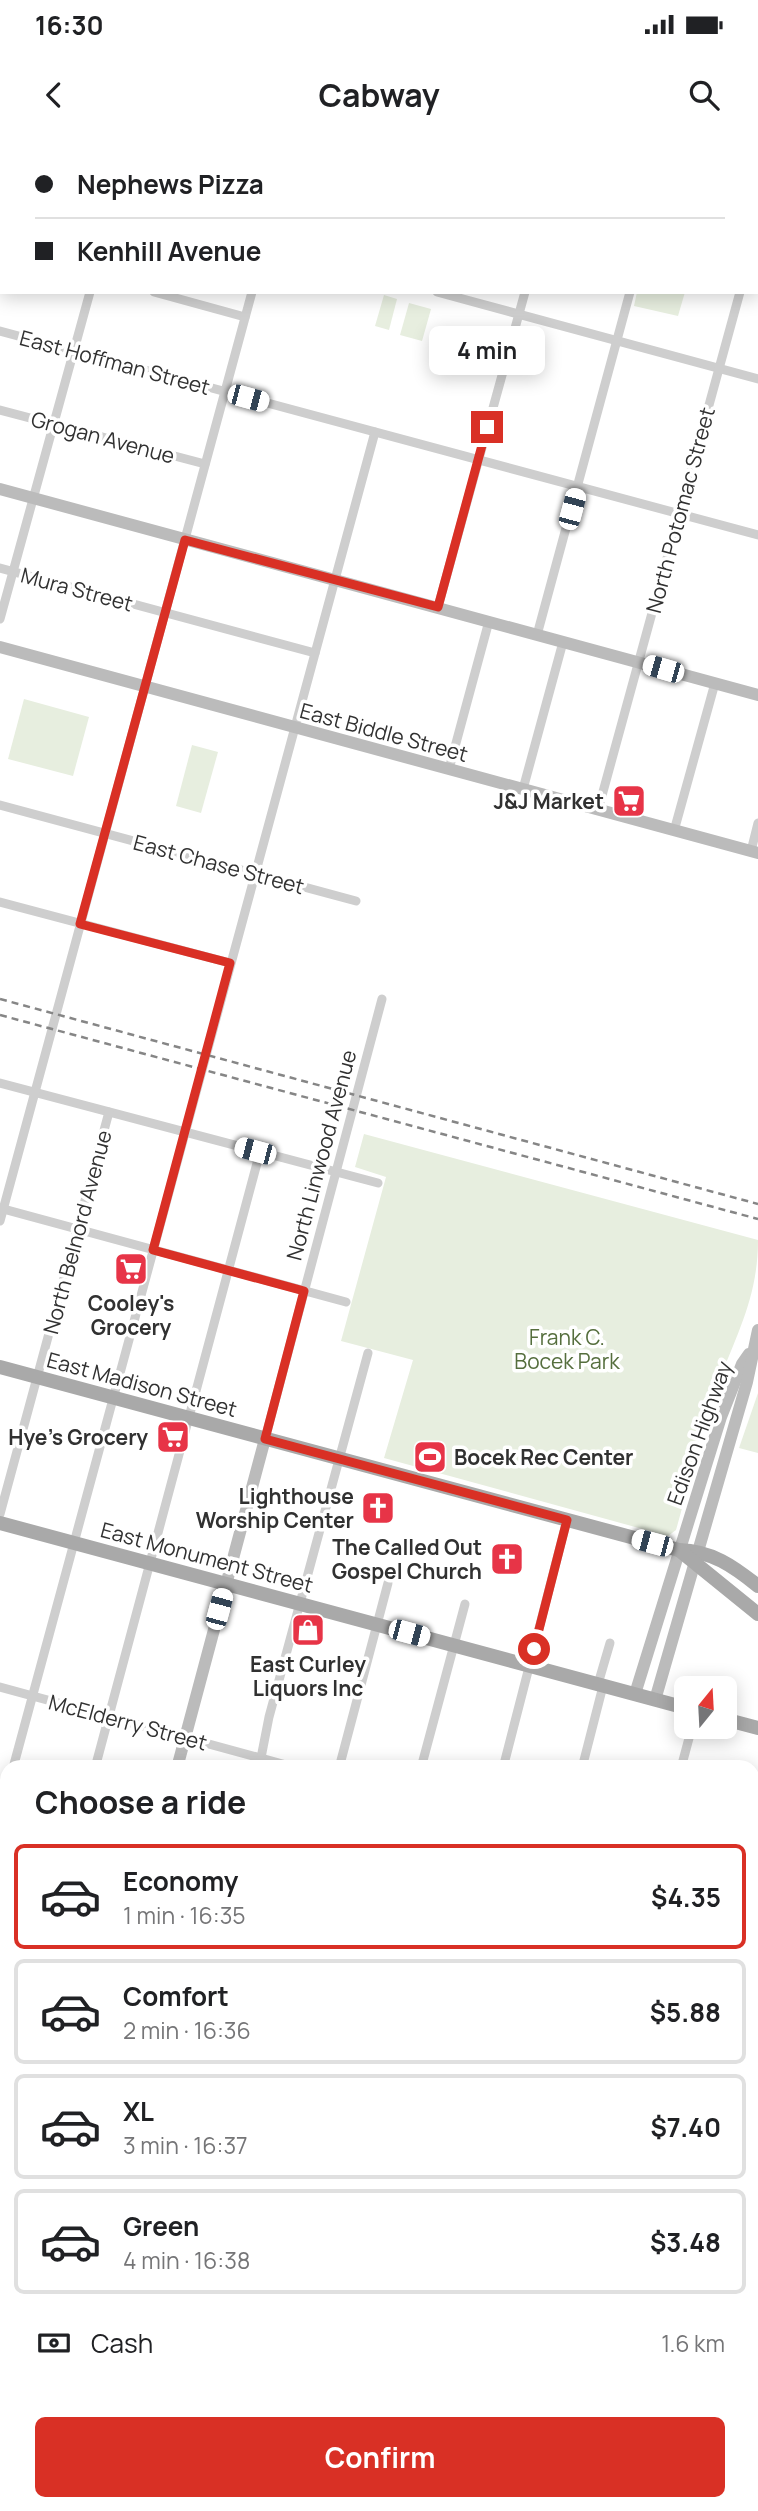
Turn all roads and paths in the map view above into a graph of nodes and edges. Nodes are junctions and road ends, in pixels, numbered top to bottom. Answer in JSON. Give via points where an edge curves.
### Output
{"nodes":[{"id":1,"x":89,"y":294,"type":"edge"},
{"id":2,"x":161,"y":294,"type":"edge"},
{"id":3,"x":251,"y":294,"type":"edge"},
{"id":4,"x":444,"y":294,"type":"edge"},
{"id":5,"x":524,"y":294,"type":"edge"},
{"id":6,"x":629,"y":294,"type":"edge"},
{"id":7,"x":739,"y":294,"type":"edge"},
{"id":8,"x":519,"y":314,"type":"junction"},
{"id":9,"x":245,"y":317,"type":"junction"},
{"id":10,"x":0,"y":331,"type":"edge"},
{"id":11,"x":617,"y":341,"type":"junction"},
{"id":12,"x":74,"y":351,"type":"junction"},
{"id":13,"x":719,"y":369,"type":"junction"},
{"id":14,"x":758,"y":379,"type":"edge"},
{"id":15,"x":225,"y":391,"type":"junction"},
{"id":16,"x":0,"y":410,"type":"edge"},
{"id":17,"x":54,"y":423,"type":"junction"},
{"id":18,"x":375,"y":432,"type":"junction"},
{"id":19,"x":478,"y":460,"type":"junction"},
{"id":20,"x":205,"y":464,"type":"junction"},
{"id":21,"x":578,"y":486,"type":"junction"},
{"id":22,"x":0,"y":489,"type":"edge"},
{"id":23,"x":33,"y":499,"type":"junction"},
{"id":24,"x":680,"y":514,"type":"junction"},
{"id":25,"x":758,"y":535,"type":"edge"},
{"id":26,"x":185,"y":540,"type":"junction"},
{"id":27,"x":0,"y":568,"type":"edge"},
{"id":28,"x":13,"y":572,"type":"junction"},
{"id":29,"x":335,"y":580,"type":"junction"},
{"id":30,"x":438,"y":607,"type":"junction"},
{"id":31,"x":165,"y":612,"type":"junction"},
{"id":32,"x":0,"y":619,"type":"edge"},
{"id":33,"x":489,"y":621,"type":"junction"},
{"id":34,"x":537,"y":635,"type":"junction"},
{"id":35,"x":563,"y":642,"type":"junction"},
{"id":36,"x":0,"y":647,"type":"edge"},
{"id":37,"x":315,"y":653,"type":"junction"},
{"id":38,"x":639,"y":663,"type":"junction"},
{"id":39,"x":715,"y":683,"type":"junction"},
{"id":40,"x":145,"y":687,"type":"junction"},
{"id":41,"x":758,"y":695,"type":"edge"},
{"id":42,"x":296,"y":727,"type":"junction"},
{"id":43,"x":449,"y":769,"type":"junction"},
{"id":44,"x":523,"y":789,"type":"junction"},
{"id":45,"x":0,"y":805,"type":"edge"},
{"id":46,"x":598,"y":810,"type":"junction"},
{"id":47,"x":758,"y":823,"type":"edge"},
{"id":48,"x":674,"y":831,"type":"junction"},
{"id":49,"x":105,"y":833,"type":"junction"},
{"id":50,"x":754,"y":852,"type":"edge"},
{"id":51,"x":256,"y":874,"type":"junction"},
{"id":52,"x":356,"y":901,"type":"dead end"},
{"id":53,"x":0,"y":902,"type":"edge"},
{"id":54,"x":80,"y":924,"type":"junction"},
{"id":55,"x":230,"y":963,"type":"junction"},
{"id":56,"x":382,"y":999,"type":"dead end"},
{"id":57,"x":0,"y":1083,"type":"edge"},
{"id":58,"x":35,"y":1092,"type":"junction"},
{"id":59,"x":109,"y":1112,"type":"junction"},
{"id":60,"x":184,"y":1132,"type":"junction"},
{"id":61,"x":260,"y":1152,"type":"junction"},
{"id":62,"x":336,"y":1172,"type":"junction"},
{"id":63,"x":378,"y":1183,"type":"dead end"},
{"id":64,"x":2,"y":1209,"type":"edge"},
{"id":65,"x":0,"y":1221,"type":"edge"},
{"id":66,"x":77,"y":1229,"type":"junction"},
{"id":67,"x":153,"y":1250,"type":"junction"},
{"id":68,"x":228,"y":1270,"type":"junction"},
{"id":69,"x":304,"y":1291,"type":"junction"},
{"id":70,"x":346,"y":1302,"type":"dead end"},
{"id":71,"x":758,"y":1331,"type":"edge"},
{"id":72,"x":753,"y":1348,"type":"junction"},
{"id":73,"x":368,"y":1353,"type":"dead end"},
{"id":74,"x":0,"y":1367,"type":"edge"},
{"id":75,"x":38,"y":1377,"type":"junction"},
{"id":76,"x":113,"y":1397,"type":"junction"},
{"id":77,"x":187,"y":1418,"type":"junction"},
{"id":78,"x":265,"y":1439,"type":"junction"},
{"id":79,"x":339,"y":1459,"type":"junction"},
{"id":80,"x":0,"y":1514,"type":"edge"},
{"id":81,"x":567,"y":1520,"type":"junction"},
{"id":82,"x":0,"y":1523,"type":"edge"},
{"id":83,"x":74,"y":1543,"type":"junction"},
{"id":84,"x":679,"y":1550,"type":"junction"},
{"id":85,"x":696,"y":1556,"type":"junction"},
{"id":86,"x":149,"y":1563,"type":"junction"},
{"id":87,"x":388,"y":1583,"type":"dead end"},
{"id":88,"x":226,"y":1584,"type":"junction"},
{"id":89,"x":758,"y":1586,"type":"edge"},
{"id":90,"x":300,"y":1604,"type":"junction"},
{"id":91,"x":465,"y":1604,"type":"dead end"},
{"id":92,"x":758,"y":1614,"type":"edge"},
{"id":93,"x":377,"y":1625,"type":"junction"},
{"id":94,"x":610,"y":1643,"type":"dead end"},
{"id":95,"x":454,"y":1646,"type":"junction"},
{"id":96,"x":529,"y":1666,"type":"junction"},
{"id":97,"x":601,"y":1685,"type":"junction"},
{"id":98,"x":0,"y":1687,"type":"edge"},
{"id":99,"x":635,"y":1694,"type":"junction"},
{"id":100,"x":33,"y":1696,"type":"junction"},
{"id":101,"x":655,"y":1700,"type":"junction"},
{"id":102,"x":674,"y":1705,"type":"edge"},
{"id":103,"x":109,"y":1716,"type":"junction"},
{"id":104,"x":737,"y":1722,"type":"edge"},
{"id":105,"x":758,"y":1728,"type":"edge"},
{"id":106,"x":185,"y":1737,"type":"junction"},
{"id":107,"x":689,"y":1740,"type":"edge"},
{"id":108,"x":15,"y":1760,"type":"edge"},
{"id":109,"x":96,"y":1760,"type":"edge"},
{"id":110,"x":179,"y":1760,"type":"edge"},
{"id":111,"x":251,"y":1760,"type":"edge"},
{"id":112,"x":261,"y":1760,"type":"edge"},
{"id":113,"x":341,"y":1760,"type":"edge"},
{"id":114,"x":423,"y":1760,"type":"edge"},
{"id":115,"x":505,"y":1760,"type":"edge"},
{"id":116,"x":584,"y":1760,"type":"edge"},
{"id":117,"x":683,"y":1760,"type":"edge"}],
"edges":[{"from":1,"to":12,"type":"street"},
{"from":2,"to":9,"type":"street"},
{"from":3,"to":9,"type":"street"},
{"from":4,"to":8,"type":"street"},
{"from":5,"to":8,"type":"street"},
{"from":6,"to":11,"type":"street"},
{"from":7,"to":13,"type":"street","name":"North Potomac Street"},
{"from":8,"to":11,"type":"street"},
{"from":8,"to":19,"type":"street"},
{"from":9,"to":15,"type":"street"},
{"from":10,"to":12,"type":"street","name":"East Hoffman Street"},
{"from":11,"to":13,"type":"street"},
{"from":11,"to":21,"type":"street"},
{"from":12,"to":15,"type":"street","name":"East Hoffman Street"},
{"from":12,"to":17,"type":"street"},
{"from":13,"to":14,"type":"street"},
{"from":13,"to":24,"type":"street","name":"North Potomac Street"},
{"from":15,"to":18,"type":"street","name":"East Hoffman Street"},
{"from":15,"to":20,"type":"street"},
{"from":16,"to":17,"type":"street","name":"Grogan Avenue"},
{"from":17,"to":20,"type":"street","name":"Grogan Avenue"},
{"from":17,"to":23,"type":"street"},
{"from":18,"to":19,"type":"street","name":"East Hoffman Street"},
{"from":18,"to":29,"type":"street"},
{"from":19,"to":21,"type":"street","name":"East Hoffman Street"},
{"from":19,"to":30,"type":"street"},
{"from":20,"to":26,"type":"street"},
{"from":21,"to":24,"type":"street","name":"East Hoffman Street"},
{"from":21,"to":34,"type":"street"},
{"from":22,"to":23,"type":"street"},
{"from":23,"to":26,"type":"street"},
{"from":23,"to":28,"type":"street"},
{"from":24,"to":25,"type":"street","name":"East Hoffman Street"},
{"from":24,"to":38,"type":"street","name":"North Potomac Street"},
{"from":26,"to":29,"type":"street"},
{"from":26,"to":31,"type":"street"},
{"from":27,"to":28,"type":"street","name":"Mura Street"},
{"from":28,"to":31,"type":"street","name":"Mura Street"},
{"from":28,"to":32,"type":"street"},
{"from":29,"to":30,"type":"street"},
{"from":29,"to":37,"type":"street"},
{"from":30,"to":33,"type":"street"},
{"from":31,"to":37,"type":"street","name":"Mura Street"},
{"from":31,"to":40,"type":"street"},
{"from":33,"to":34,"type":"street"},
{"from":33,"to":43,"type":"street"},
{"from":34,"to":35,"type":"street"},
{"from":35,"to":38,"type":"street"},
{"from":35,"to":44,"type":"street"},
{"from":36,"to":40,"type":"street","name":"East Biddle Street"},
{"from":37,"to":42,"type":"street"},
{"from":38,"to":39,"type":"street"},
{"from":38,"to":46,"type":"street","name":"North Potomac Street"},
{"from":39,"to":41,"type":"street"},
{"from":39,"to":48,"type":"street"},
{"from":40,"to":42,"type":"street","name":"East Biddle Street"},
{"from":40,"to":49,"type":"street"},
{"from":42,"to":43,"type":"street","name":"East Biddle Street"},
{"from":42,"to":51,"type":"street"},
{"from":43,"to":44,"type":"street","name":"East Biddle Street"},
{"from":44,"to":46,"type":"street","name":"East Biddle Street"},
{"from":45,"to":49,"type":"street","name":"East Chase Street"},
{"from":46,"to":48,"type":"street","name":"East Biddle Street"},
{"from":47,"to":50,"type":"street"},
{"from":48,"to":50,"type":"street","name":"East Biddle Street"},
{"from":49,"to":51,"type":"street","name":"East Chase Street"},
{"from":49,"to":54,"type":"street"},
{"from":51,"to":52,"type":"street","name":"East Chase Street"},
{"from":51,"to":55,"type":"street"},
{"from":53,"to":54,"type":"street"},
{"from":54,"to":55,"type":"street"},
{"from":54,"to":58,"type":"street"},
{"from":55,"to":60,"type":"street"},
{"from":56,"to":62,"type":"street","name":"North Linwood Avenue"},
{"from":57,"to":58,"type":"street"},
{"from":58,"to":59,"type":"street"},
{"from":58,"to":64,"type":"street"},
{"from":59,"to":60,"type":"street"},
{"from":59,"to":66,"type":"street","name":"North Belnord Avenue"},
{"from":60,"to":61,"type":"street"},
{"from":60,"to":67,"type":"street"},
{"from":61,"to":62,"type":"street"},
{"from":61,"to":68,"type":"street"},
{"from":62,"to":63,"type":"street"},
{"from":62,"to":69,"type":"street","name":"North Linwood Avenue"},
{"from":64,"to":65,"type":"street"},
{"from":64,"to":66,"type":"street"},
{"from":66,"to":67,"type":"street"},
{"from":66,"to":75,"type":"street","name":"North Belnord Avenue"},
{"from":67,"to":68,"type":"street"},
{"from":67,"to":76,"type":"street"},
{"from":68,"to":69,"type":"street"},
{"from":68,"to":77,"type":"street"},
{"from":69,"to":70,"type":"street"},
{"from":69,"to":78,"type":"street","name":"North Linwood Avenue"},
{"from":71,"to":72,"type":"street","name":"Edison Highway"},
{"from":72,"to":84,"type":"street","name":"Edison Highway","via":[[725,1406]]},
{"from":72,"to":85,"type":"street","name":"Edison Highway"},
{"from":73,"to":79,"type":"street"},
{"from":74,"to":75,"type":"main road","name":"East Madison Street"},
{"from":75,"to":76,"type":"main road","name":"East Madison Street"},
{"from":75,"to":80,"type":"street","name":"North Belnord Avenue"},
{"from":76,"to":77,"type":"main road","name":"East Madison Street"},
{"from":76,"to":83,"type":"street"},
{"from":77,"to":78,"type":"main road","name":"East Madison Street"},
{"from":77,"to":86,"type":"street"},
{"from":78,"to":79,"type":"main road","name":"East Madison Street"},
{"from":78,"to":88,"type":"street","name":"North Linwood Avenue"},
{"from":79,"to":81,"type":"main road","name":"East Madison Street"},
{"from":79,"to":90,"type":"street"},
{"from":81,"to":84,"type":"main road","name":"East Madison Street"},
{"from":81,"to":96,"type":"street"},
{"from":82,"to":83,"type":"main road","name":"East Monument Street"},
{"from":83,"to":86,"type":"main road","name":"East Monument Street"},
{"from":83,"to":100,"type":"street"},
{"from":84,"to":85,"type":"main road","name":"East Madison Street"},
{"from":84,"to":99,"type":"street","name":"Edison Highway"},
{"from":85,"to":89,"type":"main road","name":"East Madison Street","via":[[730,1564]]},
{"from":85,"to":92,"type":"main road"},
{"from":85,"to":101,"type":"street","name":"Edison Highway"},
{"from":86,"to":88,"type":"main road","name":"East Monument Street"},
{"from":86,"to":103,"type":"street"},
{"from":87,"to":93,"type":"street"},
{"from":88,"to":90,"type":"main road","name":"East Monument Street"},
{"from":88,"to":106,"type":"street","name":"North Linwood Avenue"},
{"from":90,"to":93,"type":"main road","name":"East Monument Street"},
{"from":90,"to":112,"type":"street"},
{"from":91,"to":95,"type":"street"},
{"from":93,"to":95,"type":"main road","name":"East Monument Street"},
{"from":93,"to":113,"type":"street"},
{"from":94,"to":97,"type":"street"},
{"from":95,"to":96,"type":"main road","name":"East Monument Street"},
{"from":95,"to":114,"type":"street"},
{"from":96,"to":97,"type":"main road","name":"East Monument Street"},
{"from":96,"to":115,"type":"street"},
{"from":97,"to":99,"type":"main road","name":"East Monument Street"},
{"from":97,"to":116,"type":"street"},
{"from":98,"to":100,"type":"street","name":"McElderry Street"},
{"from":99,"to":101,"type":"main road","name":"East Monument Street"},
{"from":100,"to":103,"type":"street","name":"McElderry Street"},
{"from":100,"to":108,"type":"street"},
{"from":101,"to":102,"type":"main road","name":"East Monument Street"},
{"from":103,"to":106,"type":"street","name":"McElderry Street"},
{"from":103,"to":109,"type":"street"},
{"from":104,"to":105,"type":"main road"},
{"from":106,"to":110,"type":"street","name":"North Linwood Avenue"},
{"from":106,"to":111,"type":"street","name":"McElderry Street"},
{"from":107,"to":117,"type":"street"}]}
